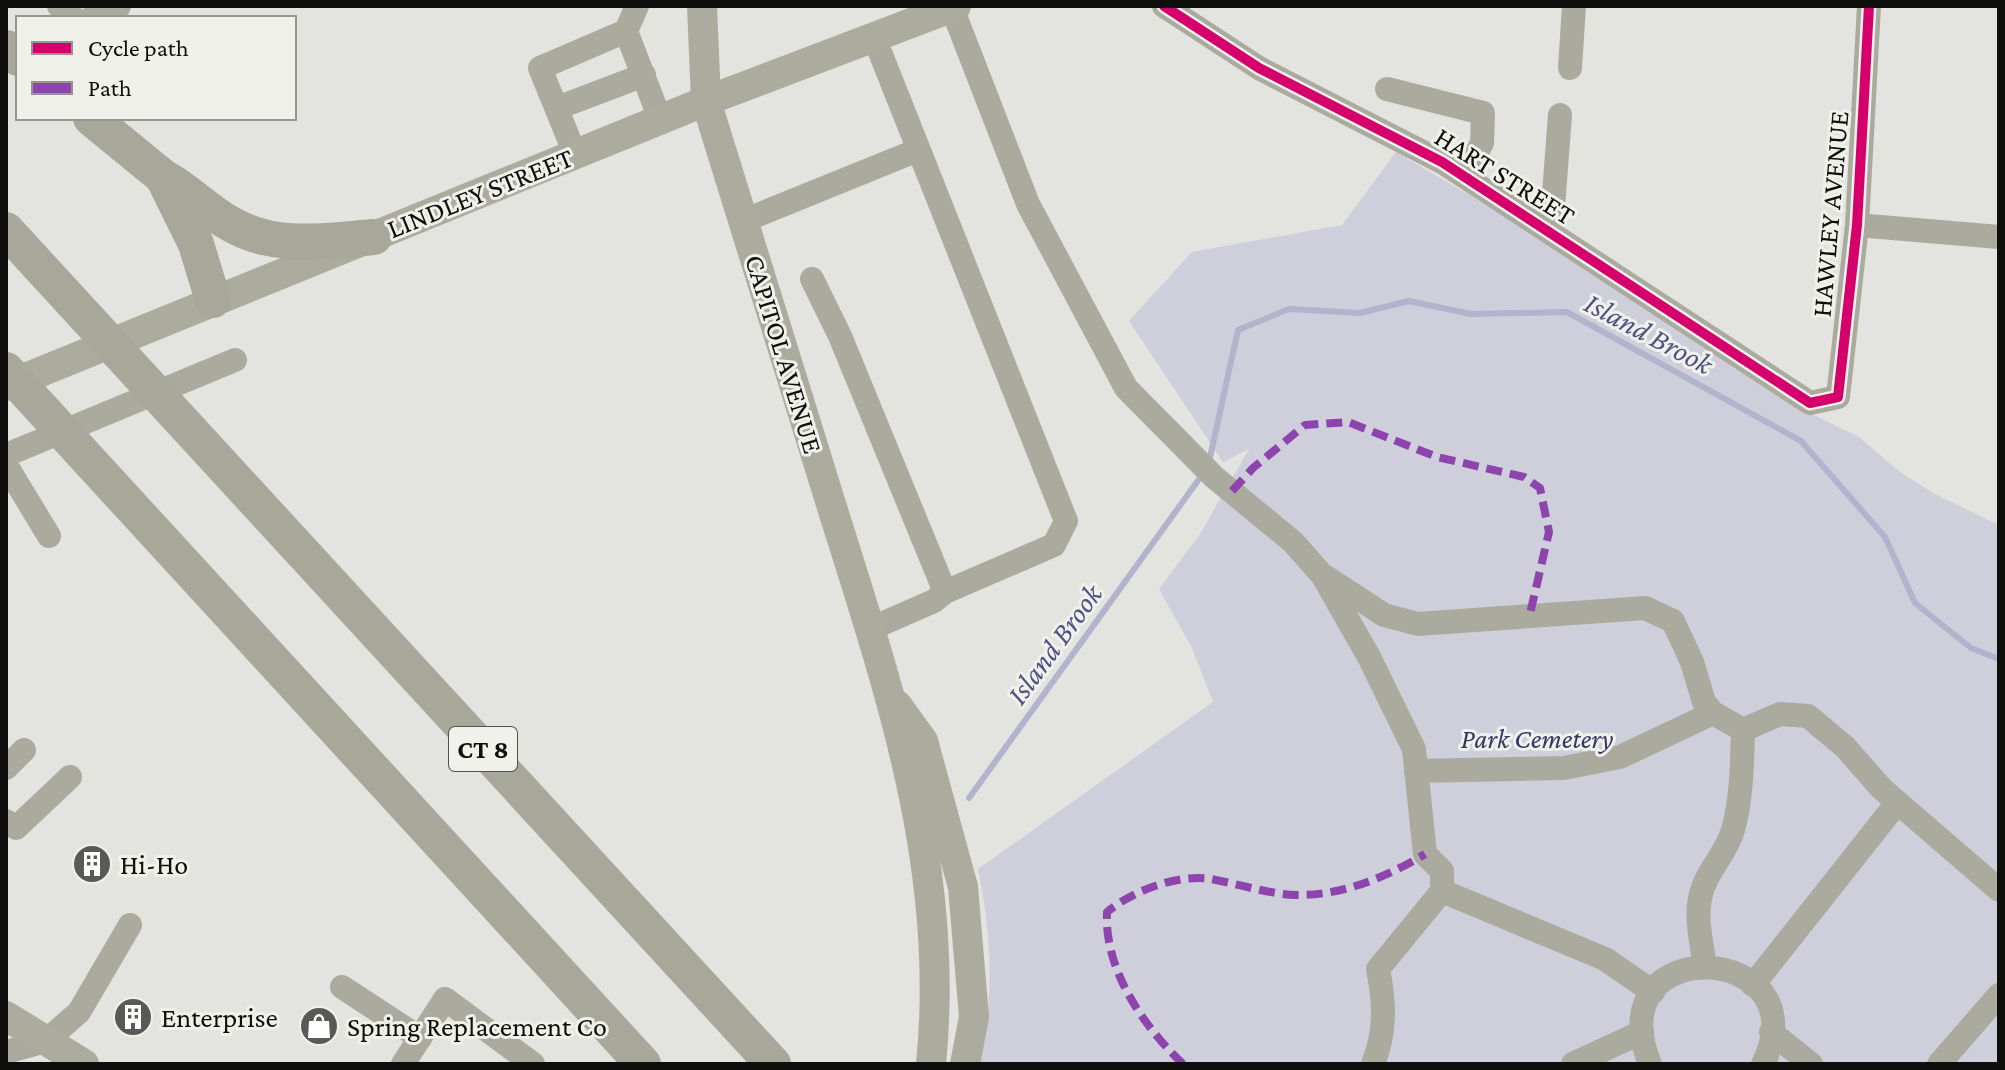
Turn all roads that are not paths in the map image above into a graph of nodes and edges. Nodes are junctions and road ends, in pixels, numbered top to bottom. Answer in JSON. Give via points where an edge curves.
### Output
{"nodes":[{"id":1,"x":119,"y":6,"type":"edge"},
{"id":2,"x":637,"y":6,"type":"edge"},
{"id":3,"x":702,"y":6,"type":"edge"},
{"id":4,"x":1164,"y":6,"type":"edge"},
{"id":5,"x":1574,"y":6,"type":"edge"},
{"id":6,"x":1869,"y":6,"type":"edge"},
{"id":7,"x":954,"y":7,"type":"edge"},
{"id":8,"x":96,"y":16,"type":"edge"},
{"id":9,"x":626,"y":31,"type":"junction"},
{"id":10,"x":874,"y":37,"type":"junction"},
{"id":11,"x":1570,"y":68,"type":"dead end"},
{"id":12,"x":644,"y":75,"type":"junction"},
{"id":13,"x":1387,"y":89,"type":"dead end"},
{"id":14,"x":706,"y":101,"type":"junction"},
{"id":15,"x":557,"y":108,"type":"junction"},
{"id":16,"x":1560,"y":115,"type":"dead end"},
{"id":17,"x":660,"y":119,"type":"junction"},
{"id":18,"x":93,"y":120,"type":"edge"},
{"id":19,"x":918,"y":150,"type":"junction"},
{"id":20,"x":575,"y":154,"type":"junction"},
{"id":21,"x":1464,"y":176,"type":"junction"},
{"id":22,"x":163,"y":177,"type":"junction"},
{"id":23,"x":743,"y":221,"type":"junction"},
{"id":24,"x":1857,"y":225,"type":"junction"},
{"id":25,"x":6,"y":230,"type":"edge"},
{"id":26,"x":1551,"y":233,"type":"junction"},
{"id":27,"x":374,"y":237,"type":"junction"},
{"id":28,"x":1999,"y":237,"type":"edge"},
{"id":29,"x":812,"y":279,"type":"dead end"},
{"id":30,"x":213,"y":300,"type":"junction"},
{"id":31,"x":235,"y":360,"type":"dead end"},
{"id":32,"x":6,"y":370,"type":"edge"},
{"id":33,"x":6,"y":386,"type":"edge"},
{"id":34,"x":1810,"y":403,"type":"joint"},
{"id":35,"x":6,"y":455,"type":"edge"},
{"id":36,"x":6,"y":465,"type":"edge"},
{"id":37,"x":49,"y":536,"type":"dead end"},
{"id":38,"x":1323,"y":576,"type":"junction"},
{"id":39,"x":945,"y":592,"type":"junction"},
{"id":40,"x":870,"y":629,"type":"junction"},
{"id":41,"x":891,"y":698,"type":"junction"},
{"id":42,"x":1713,"y":713,"type":"junction"},
{"id":43,"x":1743,"y":730,"type":"junction"},
{"id":44,"x":24,"y":750,"type":"dead end"},
{"id":45,"x":6,"y":768,"type":"edge"},
{"id":46,"x":1416,"y":771,"type":"junction"},
{"id":47,"x":70,"y":777,"type":"dead end"},
{"id":48,"x":1897,"y":803,"type":"junction"},
{"id":49,"x":6,"y":821,"type":"edge"},
{"id":50,"x":1999,"y":890,"type":"edge"},
{"id":51,"x":1442,"y":891,"type":"junction"},
{"id":52,"x":130,"y":925,"type":"dead end"},
{"id":53,"x":1705,"y":966,"type":"junction"},
{"id":54,"x":1753,"y":985,"type":"junction"},
{"id":55,"x":342,"y":987,"type":"dead end"},
{"id":56,"x":1653,"y":992,"type":"junction"},
{"id":57,"x":1999,"y":995,"type":"edge"},
{"id":58,"x":6,"y":1016,"type":"edge"},
{"id":59,"x":1642,"y":1032,"type":"junction"},
{"id":60,"x":1771,"y":1032,"type":"junction"},
{"id":61,"x":420,"y":1038,"type":"junction"},
{"id":62,"x":46,"y":1041,"type":"junction"},
{"id":63,"x":6,"y":1052,"type":"edge"},
{"id":64,"x":84,"y":1064,"type":"edge"},
{"id":65,"x":403,"y":1064,"type":"edge"},
{"id":66,"x":533,"y":1064,"type":"edge"},
{"id":67,"x":643,"y":1064,"type":"edge"},
{"id":68,"x":773,"y":1064,"type":"edge"},
{"id":69,"x":931,"y":1064,"type":"edge"},
{"id":70,"x":965,"y":1064,"type":"edge"},
{"id":71,"x":1373,"y":1064,"type":"edge"},
{"id":72,"x":1573,"y":1064,"type":"edge"},
{"id":73,"x":1650,"y":1064,"type":"edge"},
{"id":74,"x":1763,"y":1064,"type":"edge"},
{"id":75,"x":1811,"y":1064,"type":"edge"},
{"id":76,"x":1939,"y":1064,"type":"edge"}],
"edges":[{"from":1,"to":8,"type":"street"},
{"from":2,"to":9,"type":"street"},
{"from":3,"to":14,"type":"main road","name":"CAPITOL AVENUE"},
{"from":4,"to":21,"type":"street","name":"HART STREET","via":[[1259,68]]},
{"from":5,"to":11,"type":"street"},
{"from":6,"to":24,"type":"street","name":"HAWLEY AVENUE"},
{"from":7,"to":10,"type":"main road","name":"LINDLEY STREET"},
{"from":7,"to":38,"type":"street","via":[[1028,204],[1126,388]]},
{"from":9,"to":12,"type":"street"},
{"from":9,"to":15,"type":"street","via":[[540,68]]},
{"from":10,"to":14,"type":"main road","name":"LINDLEY STREET"},
{"from":10,"to":19,"type":"street"},
{"from":12,"to":15,"type":"street"},
{"from":12,"to":17,"type":"street"},
{"from":13,"to":21,"type":"street","via":[[1483,113],[1482,143]]},
{"from":14,"to":17,"type":"main road","name":"LINDLEY STREET"},
{"from":14,"to":23,"type":"main road","name":"CAPITOL AVENUE"},
{"from":15,"to":20,"type":"street"},
{"from":16,"to":26,"type":"street"},
{"from":17,"to":20,"type":"main road","name":"LINDLEY STREET"},
{"from":18,"to":22,"type":"highway"},
{"from":19,"to":23,"type":"street"},
{"from":19,"to":39,"type":"street","via":[[1066,521],[1054,545]]},
{"from":20,"to":27,"type":"main road","name":"LINDLEY STREET"},
{"from":21,"to":26,"type":"street","name":"HART STREET"},
{"from":22,"to":27,"type":"highway","via":[[227,223],[258,236],[293,243]]},
{"from":22,"to":30,"type":"highway","via":[[196,244]]},
{"from":23,"to":40,"type":"main road","name":"CAPITOL AVENUE"},
{"from":24,"to":28,"type":"street"},
{"from":24,"to":34,"type":"street","name":"HAWLEY AVENUE","via":[[1838,397]]},
{"from":25,"to":68,"type":"highway","number":"CT 8"},
{"from":26,"to":34,"type":"street","name":"HART STREET"},
{"from":27,"to":30,"type":"main road","name":"LINDLEY STREET"},
{"from":29,"to":39,"type":"street"},
{"from":30,"to":33,"type":"main road","name":"LINDLEY STREET"},
{"from":31,"to":35,"type":"street"},
{"from":32,"to":67,"type":"highway"},
{"from":36,"to":37,"type":"street"},
{"from":38,"to":42,"type":"street","via":[[1384,615],[1418,624],[1645,608],[1673,621]]},
{"from":38,"to":46,"type":"street","via":[[1414,749]]},
{"from":39,"to":40,"type":"street"},
{"from":40,"to":41,"type":"main road","name":"CAPITOL AVENUE"},
{"from":41,"to":69,"type":"main road","name":"CAPITOL AVENUE","via":[[930,874],[937,974]]},
{"from":41,"to":70,"type":"main road","name":"CAPITOL AVENUE","via":[[923,741],[963,887],[974,1017]]},
{"from":42,"to":43,"type":"street"},
{"from":42,"to":46,"type":"street","via":[[1620,757],[1564,768]]},
{"from":43,"to":48,"type":"street","via":[[1780,714],[1808,716]]},
{"from":43,"to":53,"type":"street","via":[[1741,788],[1732,831],[1704,884],[1698,914]]},
{"from":44,"to":45,"type":"street"},
{"from":46,"to":51,"type":"street","via":[[1425,854],[1442,871]]},
{"from":47,"to":49,"type":"street","via":[[16,828]]},
{"from":48,"to":50,"type":"street"},
{"from":48,"to":54,"type":"street"},
{"from":51,"to":56,"type":"street","via":[[1605,959]]},
{"from":51,"to":71,"type":"street","via":[[1378,969],[1384,1036]]},
{"from":52,"to":62,"type":"street","via":[[79,1012]]},
{"from":53,"to":54,"type":"street","via":[[1723,966]]},
{"from":53,"to":56,"type":"street","via":[[1672,974]]},
{"from":54,"to":60,"type":"street","via":[[1771,1016]]},
{"from":55,"to":61,"type":"street"},
{"from":56,"to":59,"type":"street","via":[[1642,1016]]},
{"from":57,"to":76,"type":"street"},
{"from":58,"to":62,"type":"main road"},
{"from":59,"to":72,"type":"street"},
{"from":59,"to":73,"type":"street"},
{"from":60,"to":74,"type":"street"},
{"from":60,"to":75,"type":"street"},
{"from":61,"to":65,"type":"street"},
{"from":61,"to":66,"type":"street","via":[[445,999]]},
{"from":62,"to":63,"type":"street"},
{"from":62,"to":64,"type":"main road"}]}
